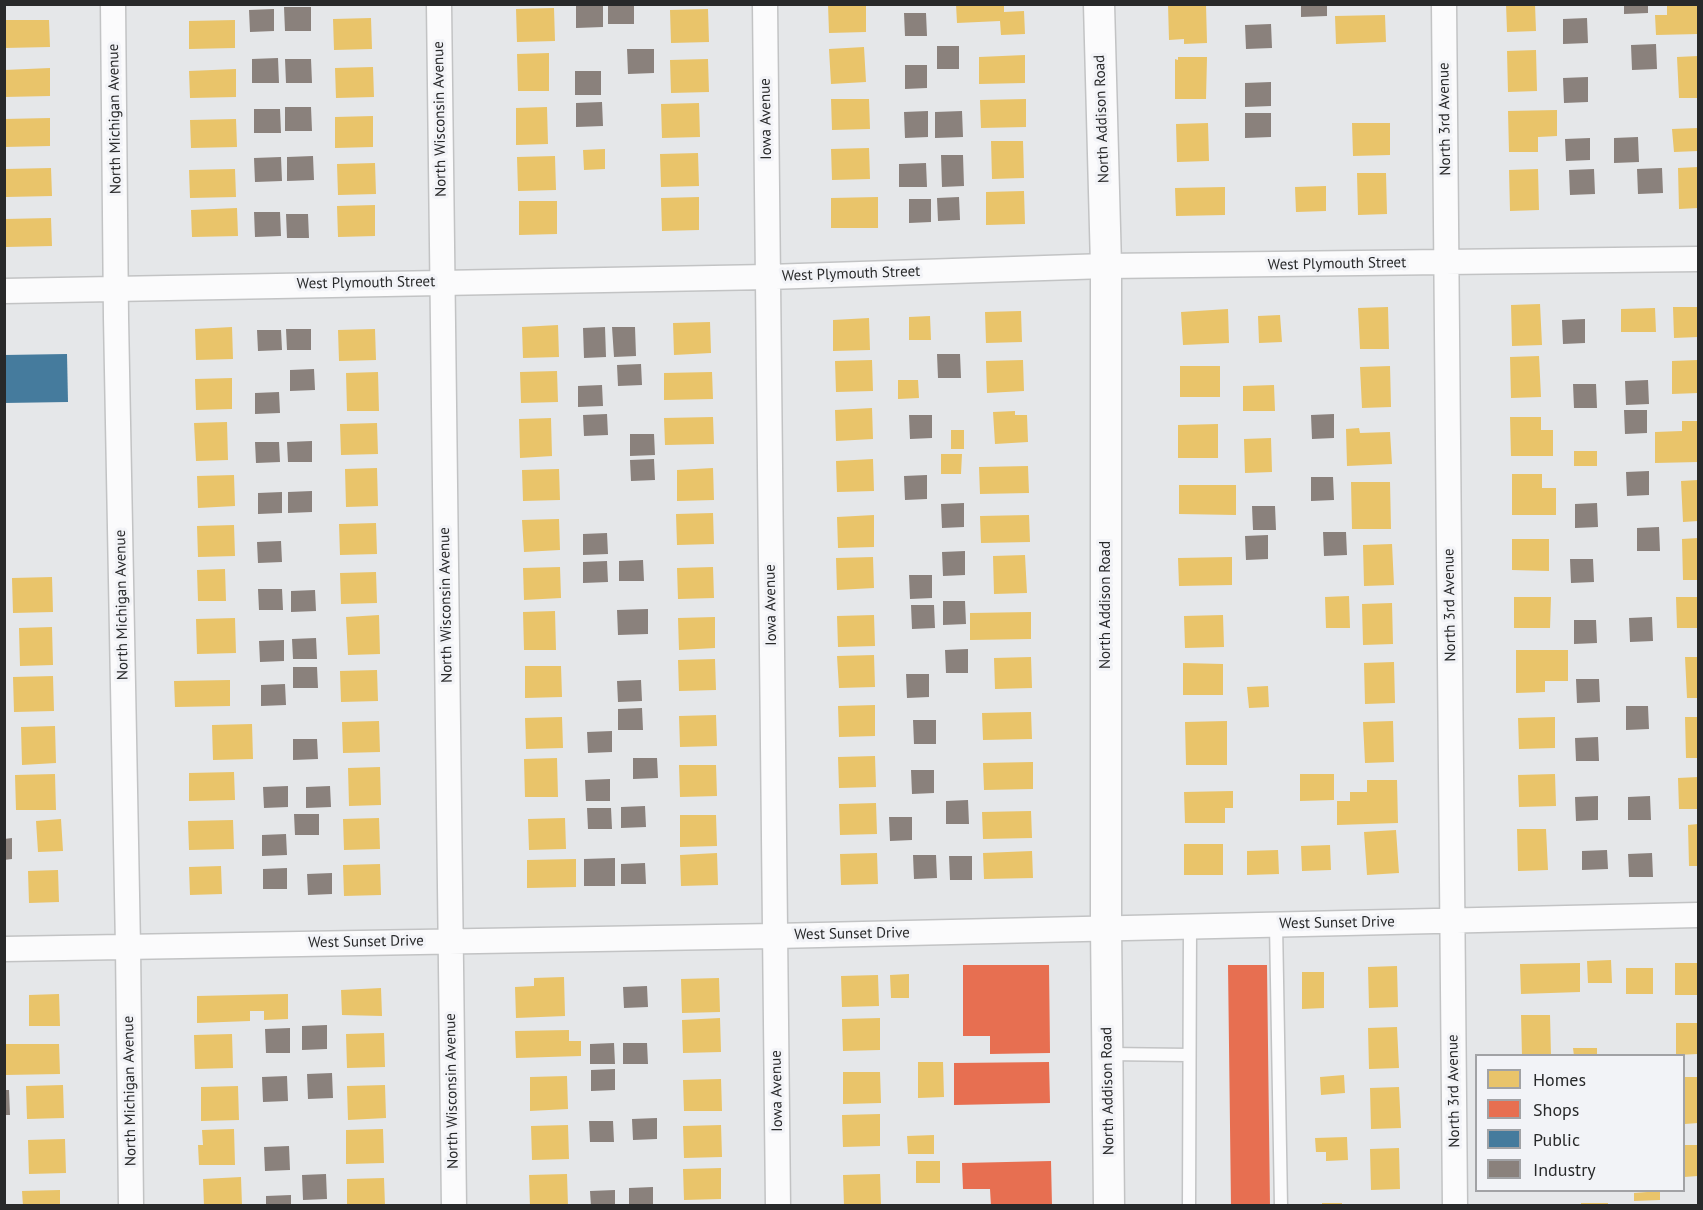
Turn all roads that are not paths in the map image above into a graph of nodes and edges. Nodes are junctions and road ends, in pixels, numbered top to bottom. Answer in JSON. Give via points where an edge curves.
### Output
{"nodes":[{"id":1,"x":113,"y":4,"type":"edge"},
{"id":2,"x":439,"y":4,"type":"edge"},
{"id":3,"x":765,"y":4,"type":"edge"},
{"id":4,"x":1099,"y":4,"type":"edge"},
{"id":5,"x":1444,"y":4,"type":"edge"},
{"id":6,"x":1698,"y":259,"type":"edge"},
{"id":7,"x":1446,"y":262,"type":"junction"},
{"id":8,"x":1106,"y":266,"type":"junction"},
{"id":9,"x":768,"y":277,"type":"junction"},
{"id":10,"x":443,"y":282,"type":"junction"},
{"id":11,"x":116,"y":288,"type":"junction"},
{"id":12,"x":4,"y":291,"type":"edge"},
{"id":13,"x":1698,"y":915,"type":"edge"},
{"id":14,"x":1453,"y":920,"type":"junction"},
{"id":15,"x":1276,"y":924,"type":"junction"},
{"id":16,"x":1190,"y":926,"type":"junction"},
{"id":17,"x":1106,"y":927,"type":"junction"},
{"id":18,"x":775,"y":936,"type":"junction"},
{"id":19,"x":451,"y":941,"type":"junction"},
{"id":20,"x":128,"y":947,"type":"junction"},
{"id":21,"x":4,"y":949,"type":"edge"},
{"id":22,"x":1107,"y":1054,"type":"junction"},
{"id":23,"x":1189,"y":1055,"type":"junction"},
{"id":24,"x":131,"y":1206,"type":"edge"},
{"id":25,"x":454,"y":1206,"type":"edge"},
{"id":26,"x":778,"y":1206,"type":"edge"},
{"id":27,"x":1109,"y":1206,"type":"edge"},
{"id":28,"x":1189,"y":1206,"type":"edge"},
{"id":29,"x":1281,"y":1206,"type":"edge"},
{"id":30,"x":1455,"y":1206,"type":"edge"}],
"edges":[{"from":1,"to":11,"type":"street","name":"North Michigan Avenue"},
{"from":2,"to":10,"type":"street","name":"North Wisconsin Avenue"},
{"from":3,"to":9,"type":"street","name":"Iowa Avenue"},
{"from":4,"to":8,"type":"street","name":"North Addison Road"},
{"from":5,"to":7,"type":"street","name":"North 3rd Avenue"},
{"from":6,"to":7,"type":"street","name":"West Plymouth Street"},
{"from":7,"to":8,"type":"street","name":"West Plymouth Street"},
{"from":7,"to":14,"type":"street","name":"North 3rd Avenue"},
{"from":8,"to":9,"type":"street","name":"West Plymouth Street"},
{"from":8,"to":17,"type":"street","name":"North Addison Road"},
{"from":9,"to":10,"type":"street","name":"West Plymouth Street"},
{"from":9,"to":18,"type":"street","name":"Iowa Avenue"},
{"from":10,"to":11,"type":"street","name":"West Plymouth Street"},
{"from":10,"to":19,"type":"street","name":"North Wisconsin Avenue"},
{"from":11,"to":12,"type":"street","name":"West Plymouth Street"},
{"from":11,"to":20,"type":"street","name":"North Michigan Avenue"},
{"from":13,"to":14,"type":"street","name":"West Sunset Drive"},
{"from":14,"to":15,"type":"street","name":"West Sunset Drive"},
{"from":14,"to":30,"type":"street","name":"North 3rd Avenue"},
{"from":15,"to":16,"type":"street","name":"West Sunset Drive"},
{"from":15,"to":29,"type":"lane"},
{"from":16,"to":17,"type":"street","name":"West Sunset Drive"},
{"from":16,"to":23,"type":"lane"},
{"from":17,"to":18,"type":"street","name":"West Sunset Drive"},
{"from":17,"to":22,"type":"street","name":"North Addison Road"},
{"from":18,"to":19,"type":"street","name":"West Sunset Drive"},
{"from":18,"to":26,"type":"street","name":"Iowa Avenue"},
{"from":19,"to":20,"type":"street","name":"West Sunset Drive"},
{"from":19,"to":25,"type":"street","name":"North Wisconsin Avenue"},
{"from":20,"to":21,"type":"street","name":"West Sunset Drive"},
{"from":20,"to":24,"type":"street","name":"North Michigan Avenue"},
{"from":22,"to":23,"type":"lane"},
{"from":22,"to":27,"type":"street","name":"North Addison Road"},
{"from":23,"to":28,"type":"lane"}]}
